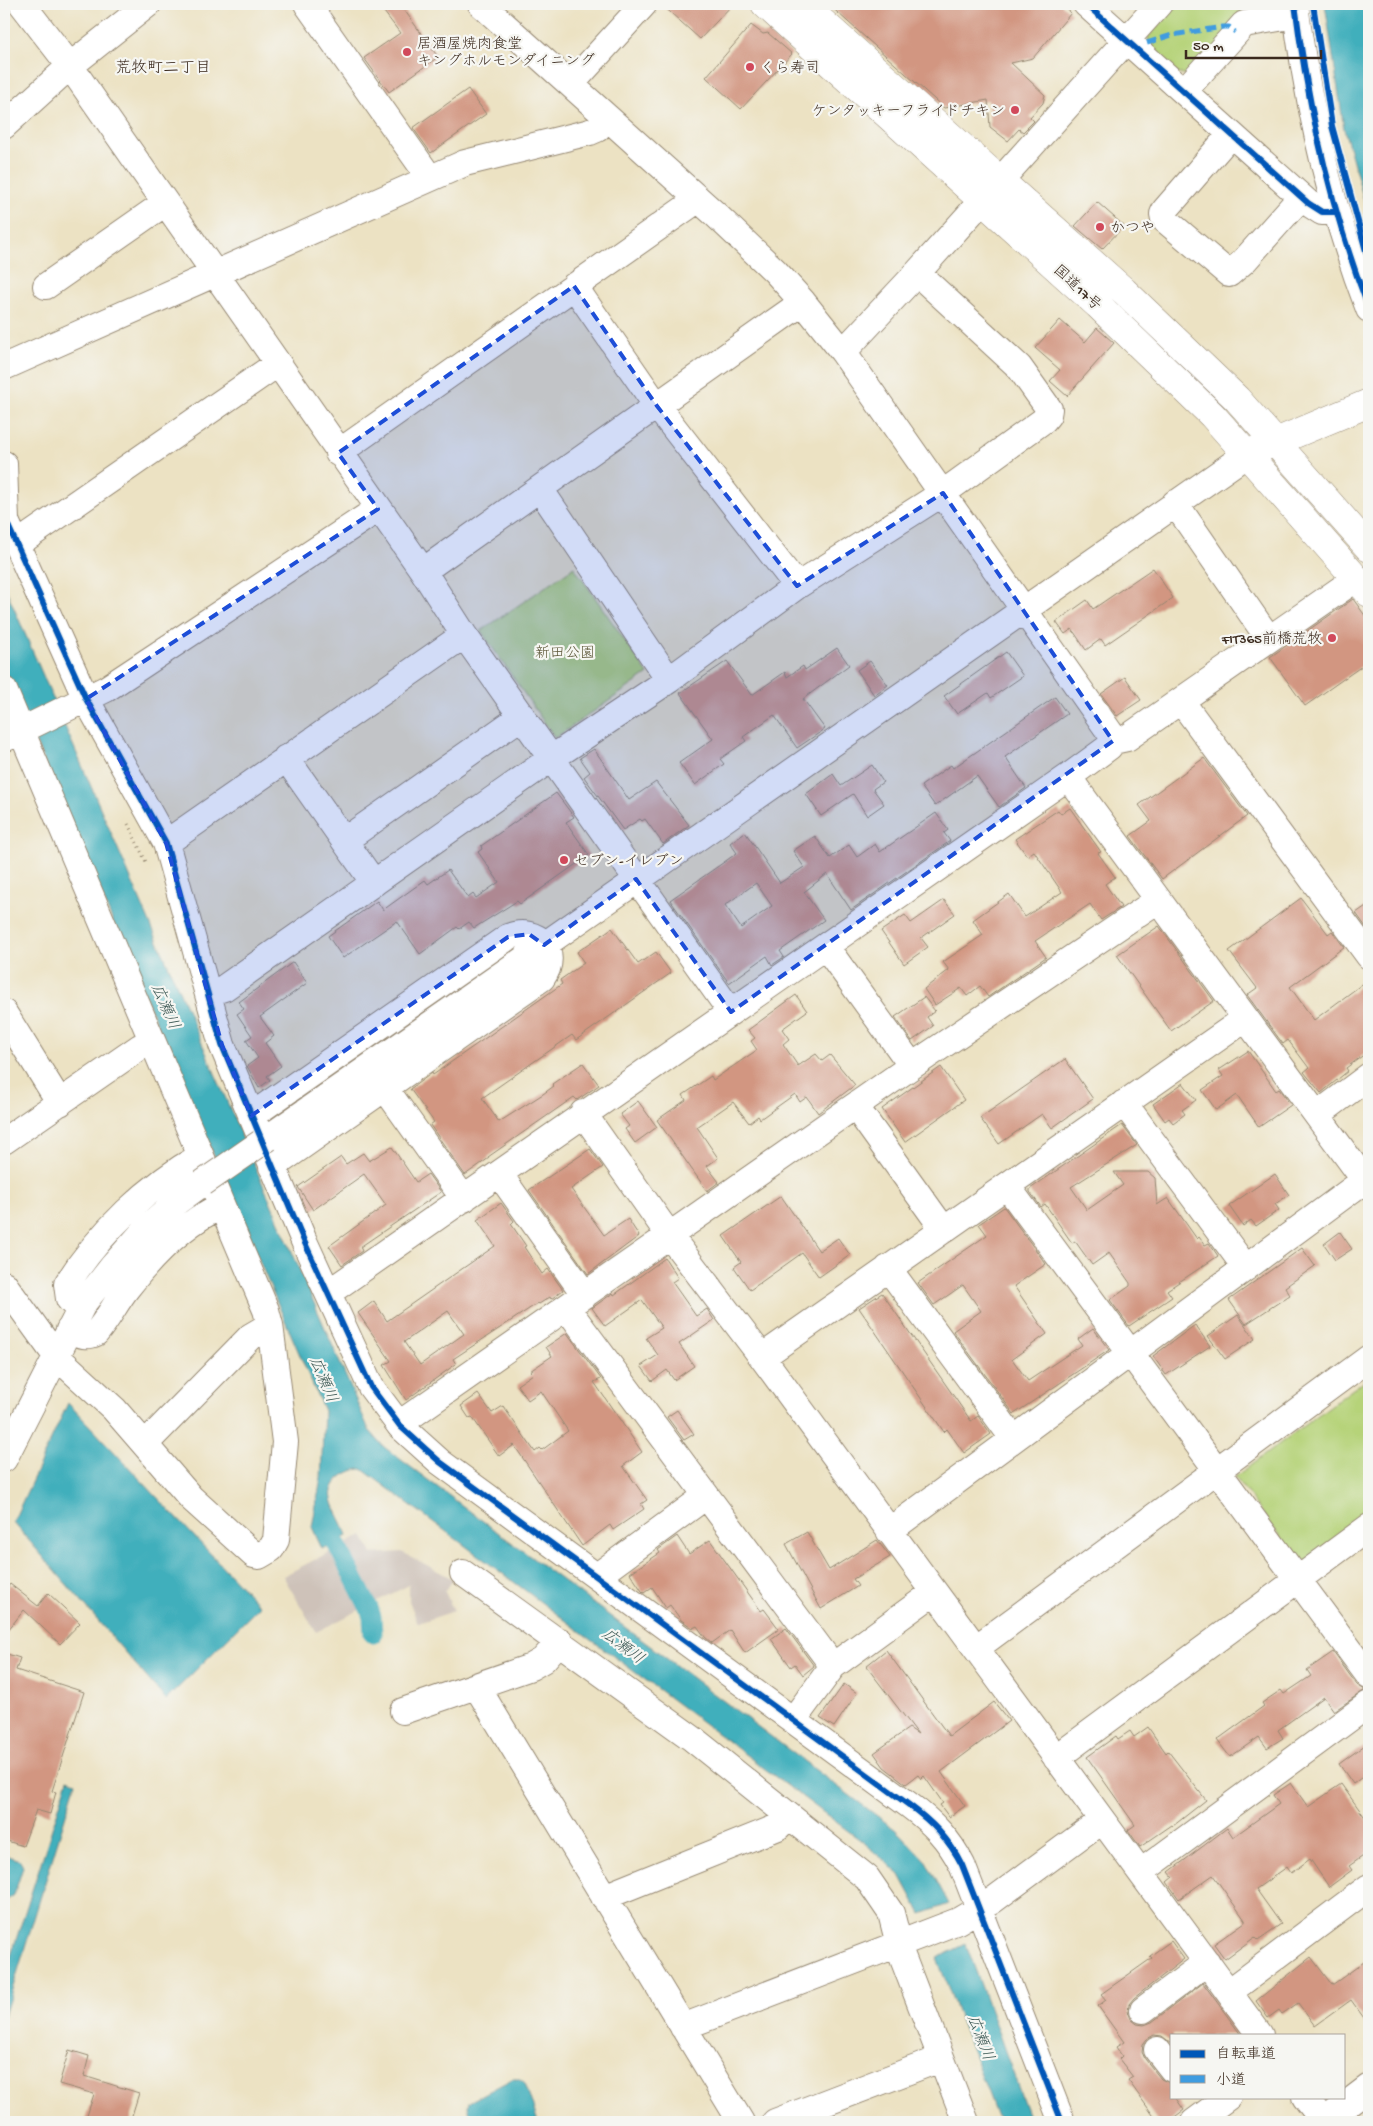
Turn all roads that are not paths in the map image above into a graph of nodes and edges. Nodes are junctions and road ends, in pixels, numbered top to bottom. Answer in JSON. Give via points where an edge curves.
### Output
{"nodes":[{"id":1,"x":22,"y":4,"type":"edge"},
{"id":2,"x":148,"y":4,"type":"edge"},
{"id":3,"x":306,"y":4,"type":"edge"},
{"id":4,"x":481,"y":4,"type":"edge"},
{"id":5,"x":644,"y":4,"type":"edge"},
{"id":6,"x":765,"y":4,"type":"edge"},
{"id":7,"x":802,"y":4,"type":"edge"},
{"id":8,"x":1086,"y":4,"type":"edge"},
{"id":9,"x":1159,"y":4,"type":"edge"},
{"id":10,"x":1296,"y":9,"type":"edge"},
{"id":11,"x":1126,"y":40,"type":"junction"},
{"id":12,"x":70,"y":66,"type":"junction"},
{"id":13,"x":571,"y":84,"type":"junction"},
{"id":14,"x":1184,"y":91,"type":"junction"},
{"id":15,"x":1054,"y":98,"type":"dead end"},
{"id":16,"x":607,"y":118,"type":"junction"},
{"id":17,"x":4,"y":126,"type":"edge"},
{"id":18,"x":1231,"y":134,"type":"junction"},
{"id":19,"x":1026,"y":151,"type":"junction"},
{"id":20,"x":428,"y":179,"type":"junction"},
{"id":21,"x":991,"y":190,"type":"junction"},
{"id":22,"x":1301,"y":197,"type":"junction"},
{"id":23,"x":697,"y":198,"type":"junction"},
{"id":24,"x":165,"y":203,"type":"junction"},
{"id":25,"x":1335,"y":212,"type":"junction"},
{"id":26,"x":917,"y":273,"type":"junction"},
{"id":27,"x":214,"y":274,"type":"junction"},
{"id":28,"x":46,"y":286,"type":"dead end"},
{"id":29,"x":574,"y":286,"type":"junction"},
{"id":30,"x":803,"y":302,"type":"junction"},
{"id":31,"x":1369,"y":310,"type":"edge"},
{"id":32,"x":843,"y":352,"type":"junction"},
{"id":33,"x":276,"y":364,"type":"junction"},
{"id":34,"x":4,"y":367,"type":"edge"},
{"id":35,"x":1369,"y":403,"type":"edge"},
{"id":36,"x":657,"y":406,"type":"junction"},
{"id":37,"x":1275,"y":441,"type":"junction"},
{"id":38,"x":338,"y":453,"type":"junction"},
{"id":39,"x":1247,"y":454,"type":"junction"},
{"id":40,"x":4,"y":464,"type":"edge"},
{"id":41,"x":540,"y":489,"type":"junction"},
{"id":42,"x":943,"y":493,"type":"junction"},
{"id":43,"x":1175,"y":503,"type":"junction"},
{"id":44,"x":378,"y":509,"type":"junction"},
{"id":45,"x":16,"y":545,"type":"junction"},
{"id":46,"x":1369,"y":548,"type":"edge"},
{"id":47,"x":423,"y":571,"type":"junction"},
{"id":48,"x":797,"y":586,"type":"junction"},
{"id":49,"x":1363,"y":586,"type":"edge"},
{"id":50,"x":1024,"y":609,"type":"junction"},
{"id":51,"x":464,"y":635,"type":"junction"},
{"id":52,"x":1269,"y":639,"type":"junction"},
{"id":53,"x":669,"y":680,"type":"junction"},
{"id":54,"x":4,"y":690,"type":"edge"},
{"id":55,"x":1181,"y":701,"type":"junction"},
{"id":56,"x":75,"y":705,"type":"junction"},
{"id":57,"x":522,"y":716,"type":"junction"},
{"id":58,"x":16,"y":733,"type":"edge"},
{"id":59,"x":1114,"y":741,"type":"junction"},
{"id":60,"x":286,"y":758,"type":"junction"},
{"id":61,"x":552,"y":758,"type":"junction"},
{"id":62,"x":1068,"y":777,"type":"junction"},
{"id":63,"x":345,"y":840,"type":"junction"},
{"id":64,"x":166,"y":843,"type":"junction"},
{"id":65,"x":636,"y":880,"type":"junction"},
{"id":66,"x":374,"y":883,"type":"junction"},
{"id":67,"x":1158,"y":900,"type":"junction"},
{"id":68,"x":544,"y":945,"type":"junction"},
{"id":69,"x":826,"y":947,"type":"junction"},
{"id":70,"x":1369,"y":956,"type":"edge"},
{"id":71,"x":209,"y":993,"type":"junction"},
{"id":72,"x":731,"y":1012,"type":"junction"},
{"id":73,"x":4,"y":1013,"type":"edge"},
{"id":74,"x":1245,"y":1019,"type":"junction"},
{"id":75,"x":151,"y":1043,"type":"junction"},
{"id":76,"x":912,"y":1066,"type":"junction"},
{"id":77,"x":1369,"y":1076,"type":"edge"},
{"id":78,"x":384,"y":1088,"type":"junction"},
{"id":79,"x":60,"y":1102,"type":"junction"},
{"id":80,"x":1124,"y":1103,"type":"junction"},
{"id":81,"x":855,"y":1106,"type":"junction"},
{"id":82,"x":584,"y":1113,"type":"junction"},
{"id":83,"x":1316,"y":1115,"type":"junction"},
{"id":84,"x":250,"y":1116,"type":"junction"},
{"id":85,"x":4,"y":1141,"type":"edge"},
{"id":86,"x":201,"y":1156,"type":"junction"},
{"id":87,"x":272,"y":1167,"type":"junction"},
{"id":88,"x":500,"y":1174,"type":"junction"},
{"id":89,"x":1368,"y":1181,"type":"edge"},
{"id":90,"x":1007,"y":1186,"type":"junction"},
{"id":91,"x":464,"y":1199,"type":"junction"},
{"id":92,"x":221,"y":1206,"type":"junction"},
{"id":93,"x":944,"y":1230,"type":"junction"},
{"id":94,"x":669,"y":1235,"type":"junction"},
{"id":95,"x":888,"y":1268,"type":"junction"},
{"id":96,"x":1246,"y":1268,"type":"junction"},
{"id":97,"x":4,"y":1284,"type":"edge"},
{"id":98,"x":328,"y":1293,"type":"junction"},
{"id":99,"x":576,"y":1301,"type":"junction"},
{"id":100,"x":74,"y":1320,"type":"junction"},
{"id":101,"x":270,"y":1325,"type":"junction"},
{"id":102,"x":1131,"y":1353,"type":"junction"},
{"id":103,"x":56,"y":1356,"type":"junction"},
{"id":104,"x":762,"y":1358,"type":"junction"},
{"id":105,"x":1369,"y":1358,"type":"edge"},
{"id":106,"x":400,"y":1426,"type":"junction"},
{"id":107,"x":1013,"y":1438,"type":"junction"},
{"id":108,"x":144,"y":1443,"type":"junction"},
{"id":109,"x":4,"y":1459,"type":"edge"},
{"id":110,"x":1218,"y":1470,"type":"junction"},
{"id":111,"x":706,"y":1496,"type":"junction"},
{"id":112,"x":1369,"y":1527,"type":"edge"},
{"id":113,"x":889,"y":1531,"type":"junction"},
{"id":114,"x":463,"y":1573,"type":"dead end"},
{"id":115,"x":599,"y":1578,"type":"junction"},
{"id":116,"x":1298,"y":1580,"type":"junction"},
{"id":117,"x":933,"y":1593,"type":"junction"},
{"id":118,"x":560,"y":1642,"type":"junction"},
{"id":119,"x":976,"y":1648,"type":"junction"},
{"id":120,"x":833,"y":1666,"type":"junction"},
{"id":121,"x":1369,"y":1676,"type":"edge"},
{"id":122,"x":477,"y":1687,"type":"junction"},
{"id":123,"x":1369,"y":1704,"type":"edge"},
{"id":124,"x":403,"y":1711,"type":"dead end"},
{"id":125,"x":794,"y":1719,"type":"junction"},
{"id":126,"x":1056,"y":1758,"type":"junction"},
{"id":127,"x":788,"y":1815,"type":"junction"},
{"id":128,"x":1102,"y":1820,"type":"junction"},
{"id":129,"x":1141,"y":1872,"type":"junction"},
{"id":130,"x":1369,"y":1887,"type":"edge"},
{"id":131,"x":604,"y":1897,"type":"junction"},
{"id":132,"x":979,"y":1909,"type":"junction"},
{"id":133,"x":899,"y":1942,"type":"junction"},
{"id":134,"x":1207,"y":1962,"type":"junction"},
{"id":135,"x":1228,"y":1992,"type":"junction"},
{"id":136,"x":1143,"y":2010,"type":"dead end"},
{"id":137,"x":683,"y":2028,"type":"junction"},
{"id":138,"x":1259,"y":2034,"type":"edge"},
{"id":139,"x":940,"y":2059,"type":"junction"},
{"id":140,"x":1369,"y":2087,"type":"edge"},
{"id":141,"x":1226,"y":2098,"type":"edge"},
{"id":142,"x":1306,"y":2098,"type":"edge"},
{"id":143,"x":1197,"y":2111,"type":"edge"},
{"id":144,"x":741,"y":2122,"type":"edge"},
{"id":145,"x":775,"y":2122,"type":"edge"},
{"id":146,"x":966,"y":2122,"type":"edge"},
{"id":147,"x":1062,"y":2122,"type":"edge"},
{"id":148,"x":1323,"y":2122,"type":"edge"}],
"edges":[{"from":1,"to":12,"type":"street"},
{"from":2,"to":12,"type":"street"},
{"from":3,"to":20,"type":"street"},
{"from":4,"to":13,"type":"street"},
{"from":5,"to":13,"type":"street"},
{"from":6,"to":21,"type":"main road","name":"国道17号"},
{"from":7,"to":21,"type":"main road","name":"国道17号"},
{"from":8,"to":11,"type":"street"},
{"from":9,"to":11,"type":"street"},
{"from":10,"to":14,"type":"street","via":[[1244,24]]},
{"from":10,"to":25,"type":"street","via":[[1312,119]]},
{"from":11,"to":14,"type":"street"},
{"from":11,"to":19,"type":"street"},
{"from":12,"to":17,"type":"street"},
{"from":12,"to":24,"type":"street"},
{"from":13,"to":16,"type":"street"},
{"from":14,"to":18,"type":"street"},
{"from":15,"to":19,"type":"street","via":[[1021,135],[1020,143]]},
{"from":16,"to":20,"type":"street","via":[[590,132],[474,160]]},
{"from":16,"to":23,"type":"street"},
{"from":18,"to":22,"type":"street"},
{"from":18,"to":22,"type":"street","via":[[1165,210],[1162,214],[1164,219],[1229,274]]},
{"from":19,"to":21,"type":"street"},
{"from":20,"to":27,"type":"street"},
{"from":21,"to":26,"type":"street"},
{"from":21,"to":37,"type":"main road","name":"国道17号","via":[[1124,291]]},
{"from":21,"to":39,"type":"main road","name":"国道17号"},
{"from":22,"to":25,"type":"street","via":[[1315,210]]},
{"from":23,"to":29,"type":"street"},
{"from":23,"to":30,"type":"street","via":[[754,250]]},
{"from":24,"to":27,"type":"street"},
{"from":24,"to":28,"type":"street"},
{"from":25,"to":31,"type":"street"},
{"from":26,"to":32,"type":"street"},
{"from":26,"to":42,"type":"street","via":[[1020,367],[1049,409],[1044,420]]},
{"from":27,"to":33,"type":"street"},
{"from":27,"to":34,"type":"street"},
{"from":29,"to":36,"type":"street"},
{"from":29,"to":38,"type":"street"},
{"from":30,"to":32,"type":"street"},
{"from":30,"to":36,"type":"street"},
{"from":32,"to":42,"type":"street"},
{"from":33,"to":38,"type":"street"},
{"from":33,"to":45,"type":"street"},
{"from":35,"to":37,"type":"main road"},
{"from":36,"to":41,"type":"street"},
{"from":36,"to":48,"type":"street"},
{"from":37,"to":39,"type":"main road"},
{"from":37,"to":46,"type":"main road","name":"国道17号"},
{"from":38,"to":44,"type":"street"},
{"from":39,"to":43,"type":"street"},
{"from":39,"to":49,"type":"main road","name":"国道17号"},
{"from":40,"to":45,"type":"street","via":[[5,518]]},
{"from":41,"to":47,"type":"street"},
{"from":41,"to":53,"type":"street"},
{"from":42,"to":48,"type":"street"},
{"from":42,"to":50,"type":"street"},
{"from":43,"to":50,"type":"street"},
{"from":43,"to":52,"type":"street"},
{"from":44,"to":47,"type":"street"},
{"from":44,"to":56,"type":"street","via":[[106,689]]},
{"from":45,"to":56,"type":"street"},
{"from":47,"to":51,"type":"street"},
{"from":48,"to":53,"type":"street"},
{"from":49,"to":52,"type":"street"},
{"from":50,"to":59,"type":"street"},
{"from":50,"to":65,"type":"street"},
{"from":51,"to":57,"type":"street"},
{"from":51,"to":60,"type":"street"},
{"from":52,"to":55,"type":"street"},
{"from":53,"to":61,"type":"street"},
{"from":54,"to":58,"type":"street"},
{"from":55,"to":59,"type":"street","via":[[1127,738]]},
{"from":55,"to":70,"type":"street"},
{"from":56,"to":58,"type":"street"},
{"from":56,"to":64,"type":"street"},
{"from":57,"to":61,"type":"street"},
{"from":57,"to":63,"type":"street"},
{"from":58,"to":75,"type":"street"},
{"from":59,"to":62,"type":"street"},
{"from":60,"to":63,"type":"street"},
{"from":60,"to":64,"type":"street"},
{"from":61,"to":65,"type":"street"},
{"from":61,"to":66,"type":"street"},
{"from":62,"to":67,"type":"street"},
{"from":62,"to":69,"type":"street"},
{"from":63,"to":66,"type":"street"},
{"from":64,"to":71,"type":"street"},
{"from":65,"to":68,"type":"street"},
{"from":65,"to":72,"type":"street"},
{"from":66,"to":71,"type":"street","via":[[224,988]]},
{"from":67,"to":74,"type":"street"},
{"from":67,"to":76,"type":"street"},
{"from":68,"to":78,"type":"street","via":[[550,955],[546,973]]},
{"from":68,"to":84,"type":"street","via":[[529,934],[518,933]]},
{"from":68,"to":100,"type":"street","bridge":true,"via":[[178,1201],[146,1229],[112,1267]]},
{"from":69,"to":72,"type":"street"},
{"from":69,"to":76,"type":"street"},
{"from":71,"to":84,"type":"street","via":[[222,1045]]},
{"from":72,"to":82,"type":"street"},
{"from":73,"to":79,"type":"street"},
{"from":74,"to":80,"type":"street"},
{"from":74,"to":83,"type":"street"},
{"from":75,"to":79,"type":"street","via":[[140,1047]]},
{"from":75,"to":86,"type":"street"},
{"from":76,"to":81,"type":"street"},
{"from":77,"to":83,"type":"street"},
{"from":78,"to":87,"type":"street"},
{"from":78,"to":91,"type":"street"},
{"from":79,"to":85,"type":"street"},
{"from":80,"to":90,"type":"street"},
{"from":80,"to":96,"type":"street"},
{"from":81,"to":93,"type":"street"},
{"from":81,"to":94,"type":"street"},
{"from":82,"to":88,"type":"street"},
{"from":82,"to":94,"type":"street"},
{"from":83,"to":89,"type":"street"},
{"from":84,"to":87,"type":"street"},
{"from":86,"to":92,"type":"street"},
{"from":86,"to":100,"type":"street","via":[[126,1214],[91,1251],[70,1279],[67,1289]]},
{"from":87,"to":98,"type":"street"},
{"from":88,"to":91,"type":"street"},
{"from":88,"to":99,"type":"street"},
{"from":89,"to":96,"type":"street"},
{"from":90,"to":93,"type":"street"},
{"from":90,"to":102,"type":"street"},
{"from":91,"to":98,"type":"street"},
{"from":92,"to":100,"type":"street","via":[[200,1218],[166,1246],[90,1336],[83,1336]]},
{"from":92,"to":101,"type":"street"},
{"from":93,"to":95,"type":"street"},
{"from":94,"to":99,"type":"street"},
{"from":94,"to":104,"type":"street"},
{"from":95,"to":104,"type":"street"},
{"from":95,"to":107,"type":"street"},
{"from":96,"to":102,"type":"street"},
{"from":97,"to":103,"type":"street"},
{"from":98,"to":106,"type":"street","via":[[360,1368]]},
{"from":99,"to":106,"type":"street"},
{"from":99,"to":111,"type":"street"},
{"from":100,"to":103,"type":"street"},
{"from":101,"to":108,"type":"street","via":[[251,1336]]},
{"from":101,"to":108,"type":"street","via":[[285,1442],[276,1540],[271,1549],[259,1556],[254,1555],[191,1498]]},
{"from":102,"to":107,"type":"street"},
{"from":102,"to":110,"type":"street"},
{"from":103,"to":108,"type":"street","via":[[114,1409]]},
{"from":103,"to":109,"type":"street"},
{"from":104,"to":113,"type":"street"},
{"from":105,"to":110,"type":"street"},
{"from":106,"to":115,"type":"street","via":[[421,1446]]},
{"from":107,"to":113,"type":"street"},
{"from":110,"to":116,"type":"street"},
{"from":110,"to":119,"type":"street"},
{"from":111,"to":115,"type":"street","via":[[604,1571]]},
{"from":111,"to":120,"type":"street"},
{"from":112,"to":116,"type":"street"},
{"from":113,"to":117,"type":"street"},
{"from":114,"to":118,"type":"street"},
{"from":115,"to":125,"type":"street"},
{"from":116,"to":121,"type":"street"},
{"from":116,"to":126,"type":"street"},
{"from":117,"to":119,"type":"street"},
{"from":117,"to":120,"type":"street"},
{"from":118,"to":122,"type":"street","via":[[532,1667]]},
{"from":118,"to":127,"type":"street","via":[[693,1739]]},
{"from":119,"to":126,"type":"street"},
{"from":120,"to":125,"type":"street"},
{"from":122,"to":124,"type":"street"},
{"from":122,"to":131,"type":"street"},
{"from":123,"to":129,"type":"street"},
{"from":125,"to":132,"type":"street","via":[[930,1821],[955,1851]]},
{"from":126,"to":128,"type":"street"},
{"from":127,"to":131,"type":"street","via":[[778,1827]]},
{"from":127,"to":133,"type":"street","via":[[867,1878],[891,1913]]},
{"from":128,"to":129,"type":"street"},
{"from":128,"to":132,"type":"street"},
{"from":129,"to":134,"type":"street"},
{"from":130,"to":135,"type":"street"},
{"from":131,"to":137,"type":"street"},
{"from":132,"to":133,"type":"street","via":[[958,1921]]},
{"from":132,"to":147,"type":"street"},
{"from":133,"to":137,"type":"street"},
{"from":133,"to":139,"type":"street"},
{"from":134,"to":135,"type":"street"},
{"from":134,"to":136,"type":"street"},
{"from":135,"to":138,"type":"street"},
{"from":137,"to":144,"type":"street"},
{"from":139,"to":145,"type":"street"},
{"from":139,"to":146,"type":"street"},
{"from":140,"to":148,"type":"street"},
{"from":141,"to":143,"type":"street"},
{"from":142,"to":148,"type":"street"}]}
